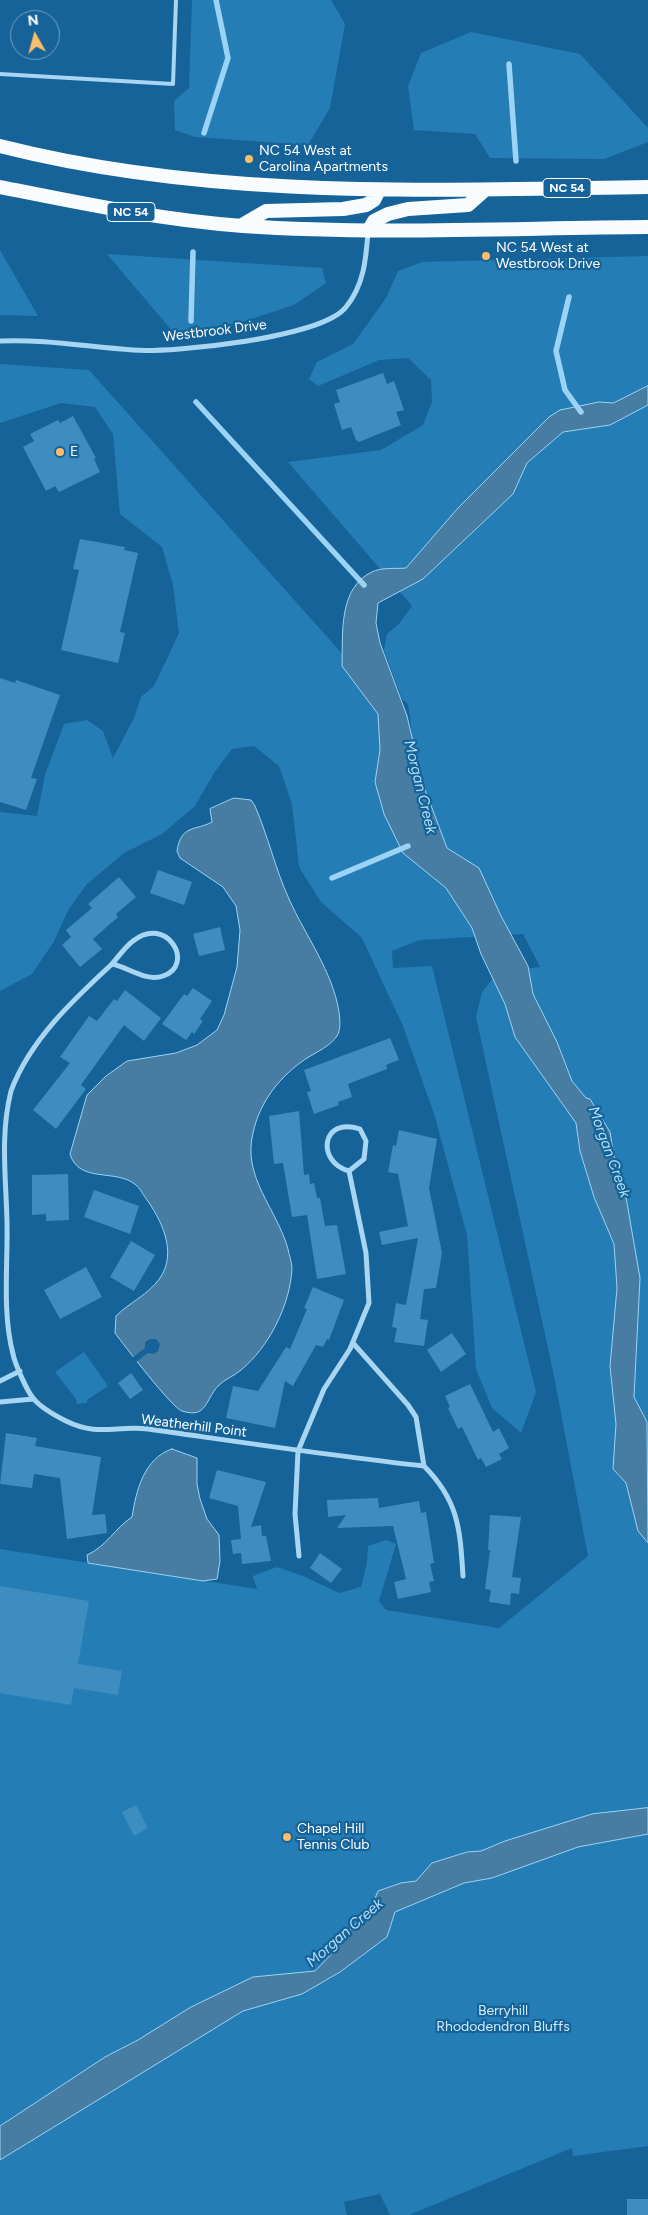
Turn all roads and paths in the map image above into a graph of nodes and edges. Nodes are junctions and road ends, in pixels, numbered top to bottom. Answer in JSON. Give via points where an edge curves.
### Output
{"nodes":[{"id":1,"x":176,"y":0,"type":"edge"},
{"id":2,"x":0,"y":74,"type":"edge"},
{"id":3,"x":0,"y":146,"type":"edge"},
{"id":4,"x":0,"y":187,"type":"edge"},
{"id":5,"x":648,"y":187,"type":"edge"},
{"id":6,"x":379,"y":190,"type":"junction"},
{"id":7,"x":485,"y":190,"type":"junction"},
{"id":8,"x":242,"y":226,"type":"junction"},
{"id":9,"x":648,"y":227,"type":"edge"},
{"id":10,"x":368,"y":231,"type":"junction"},
{"id":11,"x":0,"y":341,"type":"edge"},
{"id":12,"x":112,"y":964,"type":"junction"},
{"id":13,"x":349,"y":1171,"type":"junction"},
{"id":14,"x":353,"y":1343,"type":"junction"},
{"id":15,"x":20,"y":1372,"type":"junction"},
{"id":16,"x":0,"y":1381,"type":"edge"},
{"id":17,"x":33,"y":1399,"type":"junction"},
{"id":18,"x":0,"y":1402,"type":"edge"},
{"id":19,"x":298,"y":1451,"type":"junction"},
{"id":20,"x":424,"y":1466,"type":"junction"},
{"id":21,"x":299,"y":1556,"type":"dead end"},
{"id":22,"x":463,"y":1576,"type":"dead end"}],
"edges":[{"from":1,"to":2,"type":"lane","via":[[173,84]]},
{"from":3,"to":6,"type":"highway","number":"NC 54","via":[[178,178],[315,189]]},
{"from":4,"to":8,"type":"highway","number":"NC 54","via":[[114,209]]},
{"from":5,"to":7,"type":"highway","number":"NC 54"},
{"from":6,"to":7,"type":"highway","number":"NC 54"},
{"from":6,"to":8,"type":"highway","via":[[374,200],[355,208],[266,211]]},
{"from":7,"to":10,"type":"highway","via":[[468,205],[408,209],[388,214],[374,221]]},
{"from":8,"to":10,"type":"highway","number":"NC 54"},
{"from":9,"to":10,"type":"highway","number":"NC 54"},
{"from":10,"to":11,"type":"street","name":"Westbrook Drive","via":[[361,281],[346,308],[329,321],[296,331],[226,344],[135,350],[24,340]]},
{"from":12,"to":12,"type":"street","via":[[126,966],[142,976],[163,976],[173,969],[178,957],[176,946],[170,938],[150,934],[133,941]]},
{"from":12,"to":15,"type":"street","via":[[70,1002],[22,1066],[10,1092],[1,1147],[7,1220],[8,1318],[13,1356]]},
{"from":13,"to":13,"type":"street","via":[[364,1159],[366,1141],[360,1129],[346,1126],[328,1135],[327,1150],[340,1169]]},
{"from":13,"to":14,"type":"street","via":[[366,1253],[369,1303]]},
{"from":14,"to":19,"type":"street","via":[[324,1389]]},
{"from":14,"to":20,"type":"street","via":[[416,1416]]},
{"from":15,"to":16,"type":"street"},
{"from":15,"to":17,"type":"street"},
{"from":17,"to":18,"type":"street"},
{"from":17,"to":19,"type":"street","name":"Weatherhill Point","via":[[84,1428],[102,1431],[145,1429]]},
{"from":19,"to":20,"type":"street","name":"Weatherhill Point"},
{"from":19,"to":21,"type":"street","via":[[295,1514]]},
{"from":20,"to":22,"type":"street","via":[[445,1489],[456,1513]]}]}
